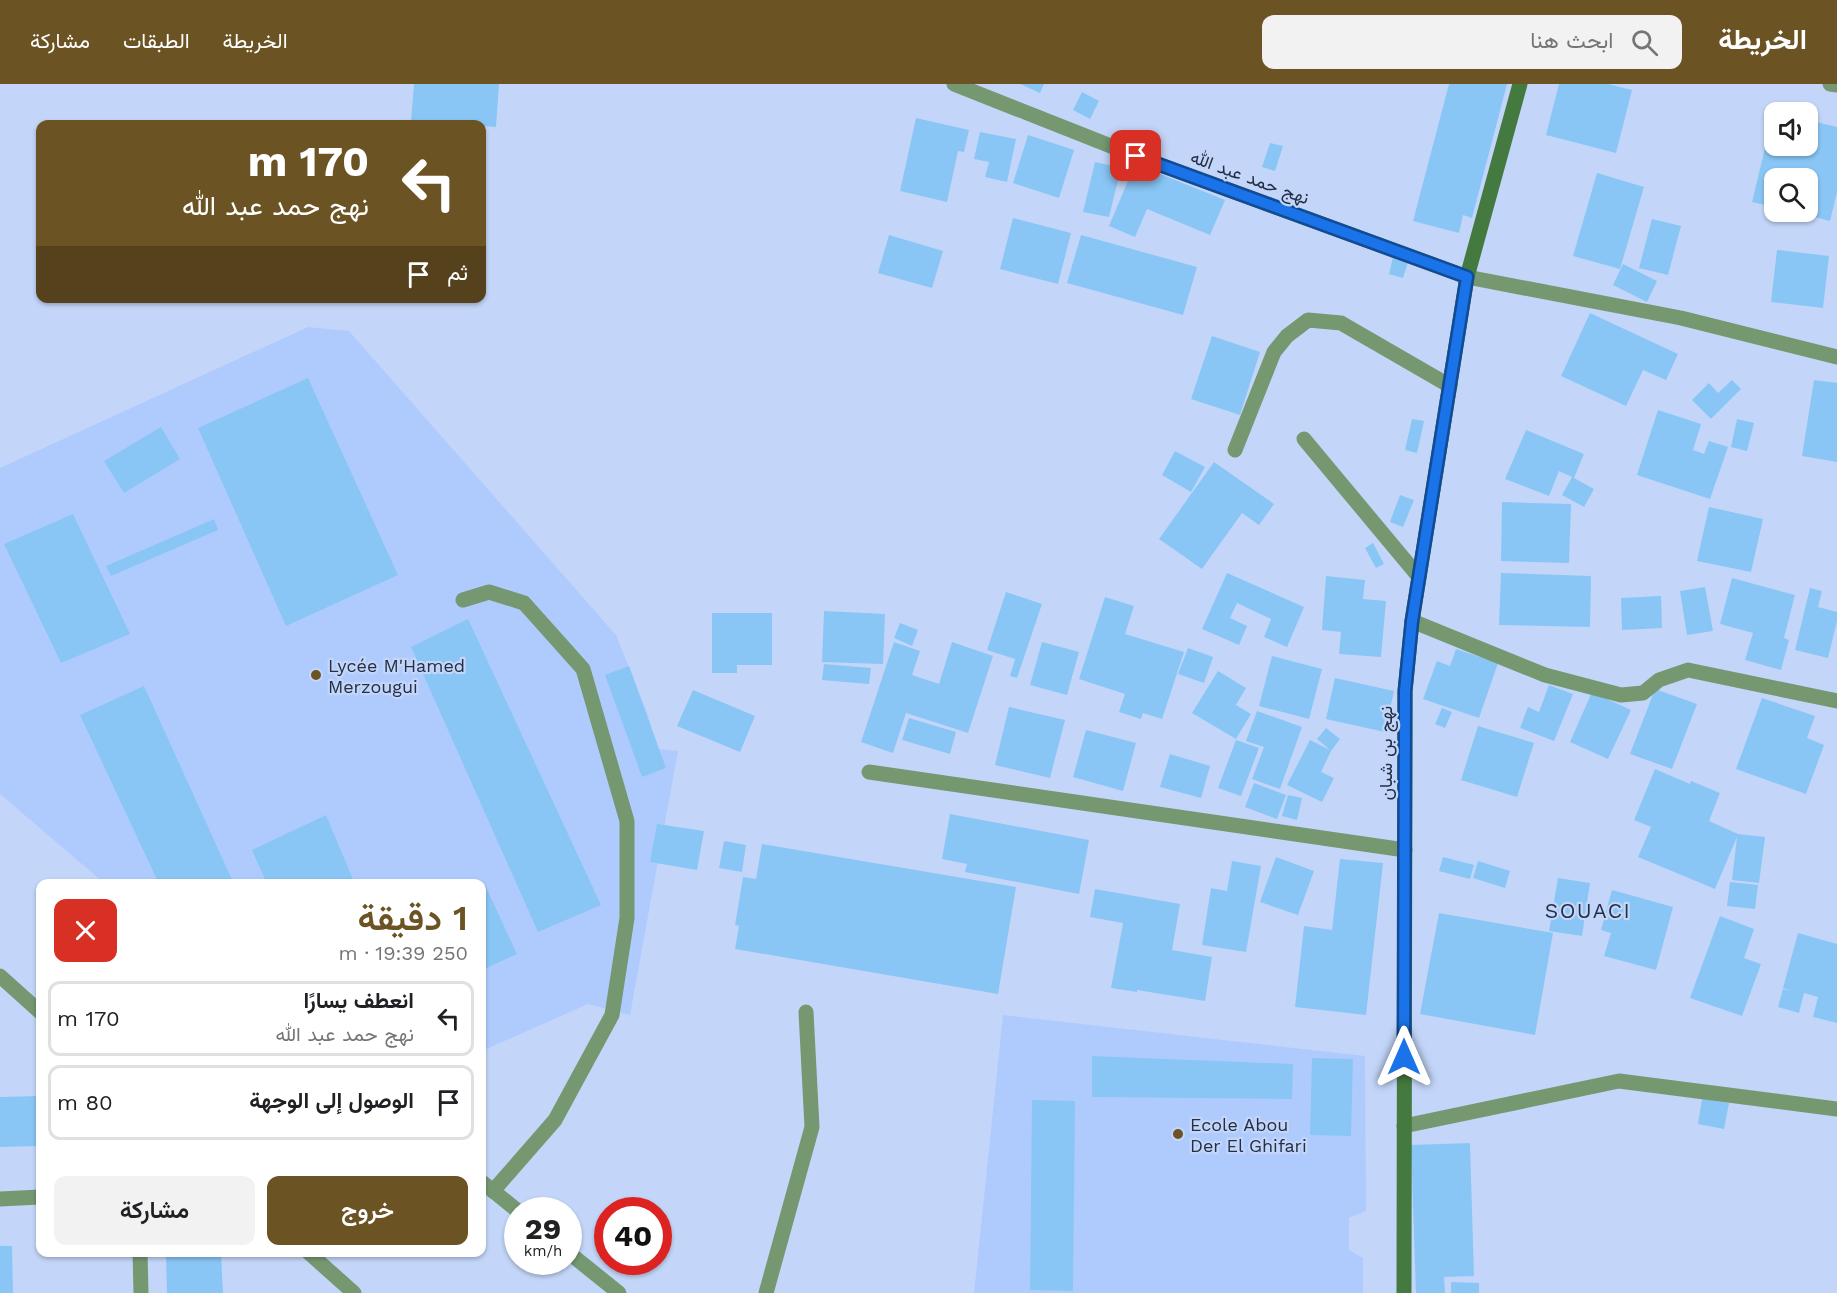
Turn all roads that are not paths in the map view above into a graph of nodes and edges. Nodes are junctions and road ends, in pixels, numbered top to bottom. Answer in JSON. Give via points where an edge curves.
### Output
{"nodes":[{"id":1,"x":954,"y":84,"type":"edge"},
{"id":2,"x":1520,"y":84,"type":"edge"},
{"id":3,"x":1830,"y":84,"type":"edge"},
{"id":4,"x":1837,"y":85,"type":"edge"},
{"id":5,"x":1467,"y":277,"type":"junction"},
{"id":6,"x":1837,"y":357,"type":"edge"},
{"id":7,"x":1450,"y":386,"type":"junction"},
{"id":8,"x":1304,"y":439,"type":"dead end"},
{"id":9,"x":1235,"y":450,"type":"dead end"},
{"id":10,"x":1419,"y":577,"type":"junction"},
{"id":11,"x":463,"y":600,"type":"dead end"},
{"id":12,"x":1412,"y":621,"type":"junction"},
{"id":13,"x":1837,"y":702,"type":"edge"},
{"id":14,"x":869,"y":772,"type":"dead end"},
{"id":15,"x":1405,"y":850,"type":"junction"},
{"id":16,"x":0,"y":976,"type":"edge"},
{"id":17,"x":36,"y":1008,"type":"edge"},
{"id":18,"x":806,"y":1012,"type":"dead end"},
{"id":19,"x":1837,"y":1108,"type":"edge"},
{"id":20,"x":1404,"y":1126,"type":"junction"},
{"id":21,"x":487,"y":1187,"type":"edge"},
{"id":22,"x":36,"y":1197,"type":"edge"},
{"id":23,"x":0,"y":1199,"type":"edge"},
{"id":24,"x":504,"y":1200,"type":"edge"},
{"id":25,"x":140,"y":1257,"type":"edge"},
{"id":26,"x":314,"y":1257,"type":"edge"},
{"id":27,"x":582,"y":1263,"type":"edge"},
{"id":28,"x":141,"y":1293,"type":"edge"},
{"id":29,"x":354,"y":1293,"type":"edge"},
{"id":30,"x":619,"y":1293,"type":"edge"},
{"id":31,"x":766,"y":1293,"type":"edge"},
{"id":32,"x":1404,"y":1293,"type":"edge"}],
"edges":[{"from":1,"to":5,"type":"street","name":"نهج حمد عبد الله","via":[[1136,156]]},
{"from":2,"to":5,"type":"street","name":"نهج بن شبان"},
{"from":3,"to":4,"type":"street"},
{"from":5,"to":6,"type":"street","name":"نهج حمد عبد الله","via":[[1681,318]]},
{"from":5,"to":7,"type":"street","name":"نهج بن شبان"},
{"from":7,"to":9,"type":"street","via":[[1341,323],[1308,320],[1274,352]]},
{"from":7,"to":10,"type":"street","name":"نهج بن شبان"},
{"from":8,"to":10,"type":"street"},
{"from":10,"to":12,"type":"street","name":"نهج بن شبان"},
{"from":11,"to":21,"type":"street","via":[[489,592],[524,603],[583,669],[627,821],[627,918],[612,1015],[555,1120]]},
{"from":12,"to":13,"type":"street","via":[[1545,675],[1621,695],[1643,693],[1659,680],[1688,670]]},
{"from":12,"to":15,"type":"street","name":"نهج بن شبان","via":[[1405,691]]},
{"from":14,"to":15,"type":"street"},
{"from":15,"to":20,"type":"street","name":"نهج بن شبان"},
{"from":16,"to":17,"type":"street"},
{"from":18,"to":31,"type":"street","via":[[812,1127]]},
{"from":19,"to":20,"type":"street","via":[[1619,1081]]},
{"from":20,"to":32,"type":"street","name":"نهج بن شبان"},
{"from":21,"to":24,"type":"street"},
{"from":22,"to":23,"type":"street"},
{"from":25,"to":28,"type":"street"},
{"from":26,"to":29,"type":"street"},
{"from":27,"to":30,"type":"street"}]}
